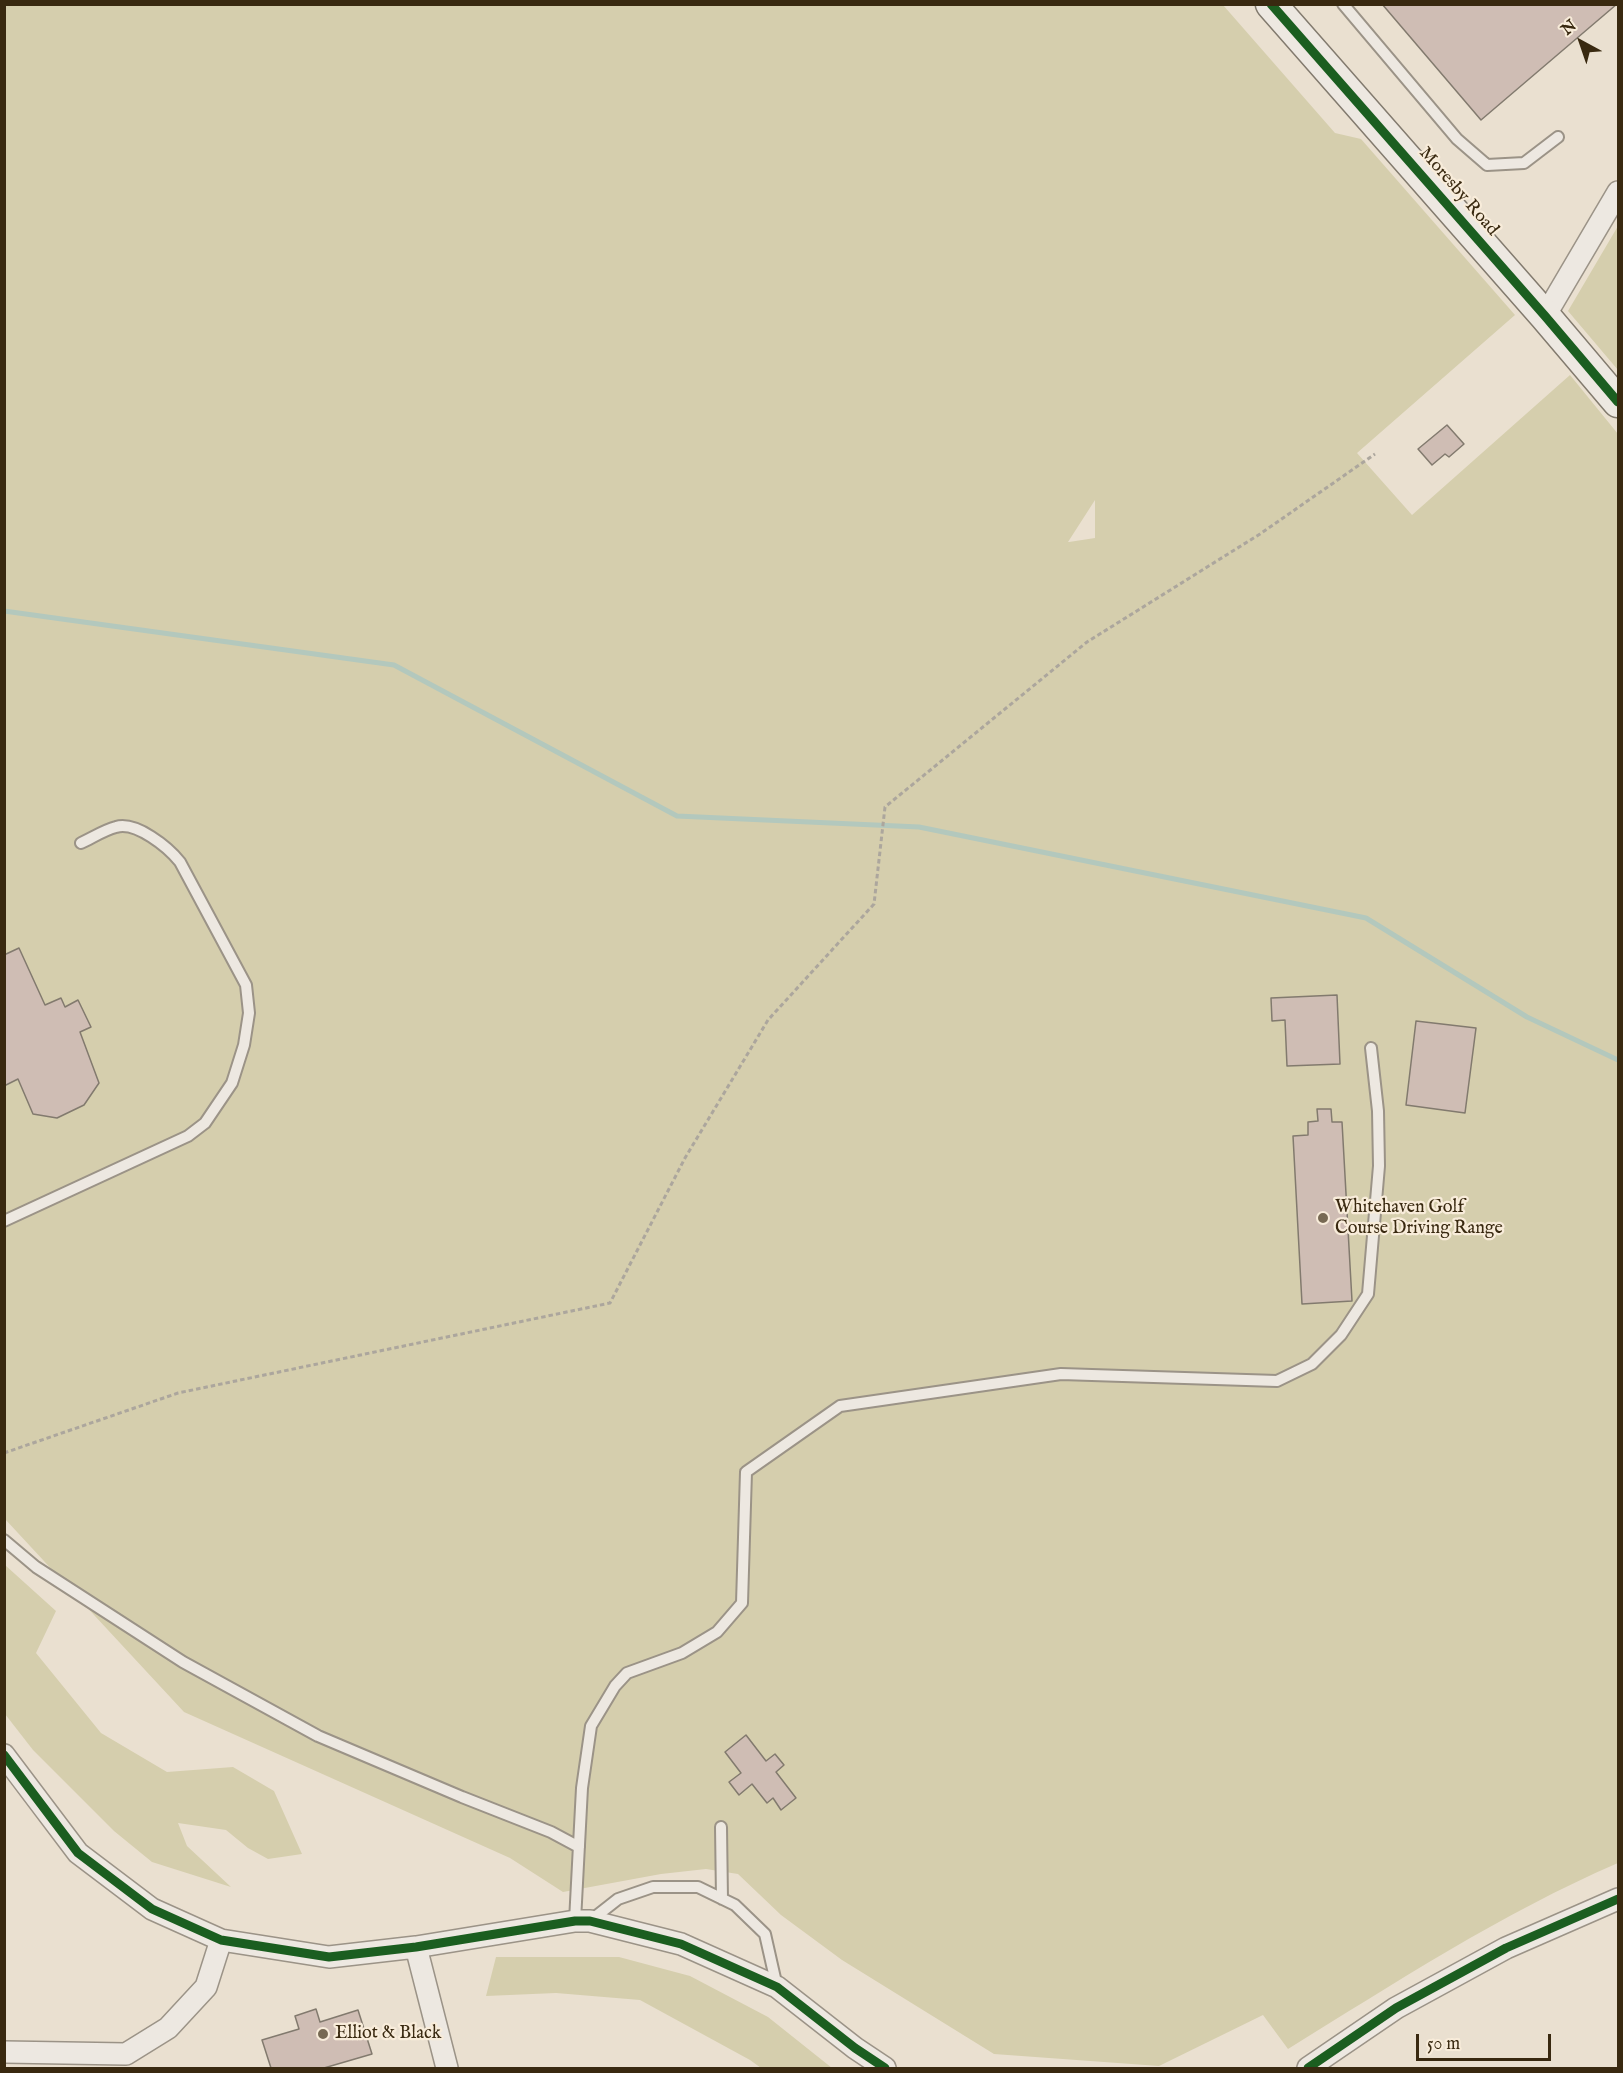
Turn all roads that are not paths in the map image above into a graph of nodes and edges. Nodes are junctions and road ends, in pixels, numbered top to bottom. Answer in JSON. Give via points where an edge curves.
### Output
{"nodes":[{"id":1,"x":1271,"y":4,"type":"edge"},
{"id":2,"x":1344,"y":4,"type":"edge"},
{"id":3,"x":1558,"y":137,"type":"dead end"},
{"id":4,"x":1618,"y":192,"type":"edge"},
{"id":5,"x":1545,"y":316,"type":"junction"},
{"id":6,"x":1618,"y":402,"type":"edge"},
{"id":7,"x":81,"y":843,"type":"dead end"},
{"id":8,"x":1371,"y":1048,"type":"dead end"},
{"id":9,"x":4,"y":1221,"type":"edge"},
{"id":10,"x":4,"y":1540,"type":"edge"},
{"id":11,"x":4,"y":1755,"type":"edge"},
{"id":12,"x":721,"y":1827,"type":"dead end"},
{"id":13,"x":579,"y":1847,"type":"junction"},
{"id":14,"x":722,"y":1899,"type":"junction"},
{"id":15,"x":1618,"y":1899,"type":"edge"},
{"id":16,"x":583,"y":1921,"type":"junction"},
{"id":17,"x":221,"y":1940,"type":"junction"},
{"id":18,"x":416,"y":1947,"type":"junction"},
{"id":19,"x":777,"y":1987,"type":"junction"},
{"id":20,"x":4,"y":2052,"type":"edge"},
{"id":21,"x":447,"y":2068,"type":"edge"},
{"id":22,"x":885,"y":2068,"type":"edge"},
{"id":23,"x":1308,"y":2068,"type":"edge"}],
"edges":[{"from":1,"to":5,"type":"street","name":"Moresby Road"},
{"from":2,"to":3,"type":"lane","via":[[1457,139],[1487,165],[1524,163]]},
{"from":4,"to":5,"type":"street"},
{"from":5,"to":6,"type":"street","name":"Moresby Road"},
{"from":7,"to":9,"type":"lane","via":[[117,826],[134,827],[171,850],[246,986],[249,1013],[244,1045],[232,1083],[218,1106],[188,1136]]},
{"from":8,"to":13,"type":"lane","via":[[1379,1166],[1368,1294],[1341,1335],[1312,1364],[1277,1381],[1061,1374],[840,1406],[746,1472],[742,1603],[717,1632],[682,1653],[627,1673],[591,1726]]},
{"from":10,"to":13,"type":"lane","via":[[36,1567],[183,1662],[318,1736]]},
{"from":11,"to":17,"type":"street","via":[[78,1853],[152,1910]]},
{"from":12,"to":14,"type":"lane"},
{"from":13,"to":16,"type":"lane"},
{"from":14,"to":16,"type":"lane","via":[[698,1887],[653,1887],[618,1899]]},
{"from":14,"to":19,"type":"lane","via":[[735,1905],[765,1934]]},
{"from":15,"to":23,"type":"street","via":[[1506,1948],[1396,2008]]},
{"from":16,"to":18,"type":"street"},
{"from":16,"to":19,"type":"street","via":[[681,1944]]},
{"from":17,"to":18,"type":"street","via":[[329,1957]]},
{"from":17,"to":20,"type":"street","via":[[206,1987],[168,2028],[126,2054]]},
{"from":18,"to":21,"type":"street"},
{"from":19,"to":22,"type":"street"}]}
